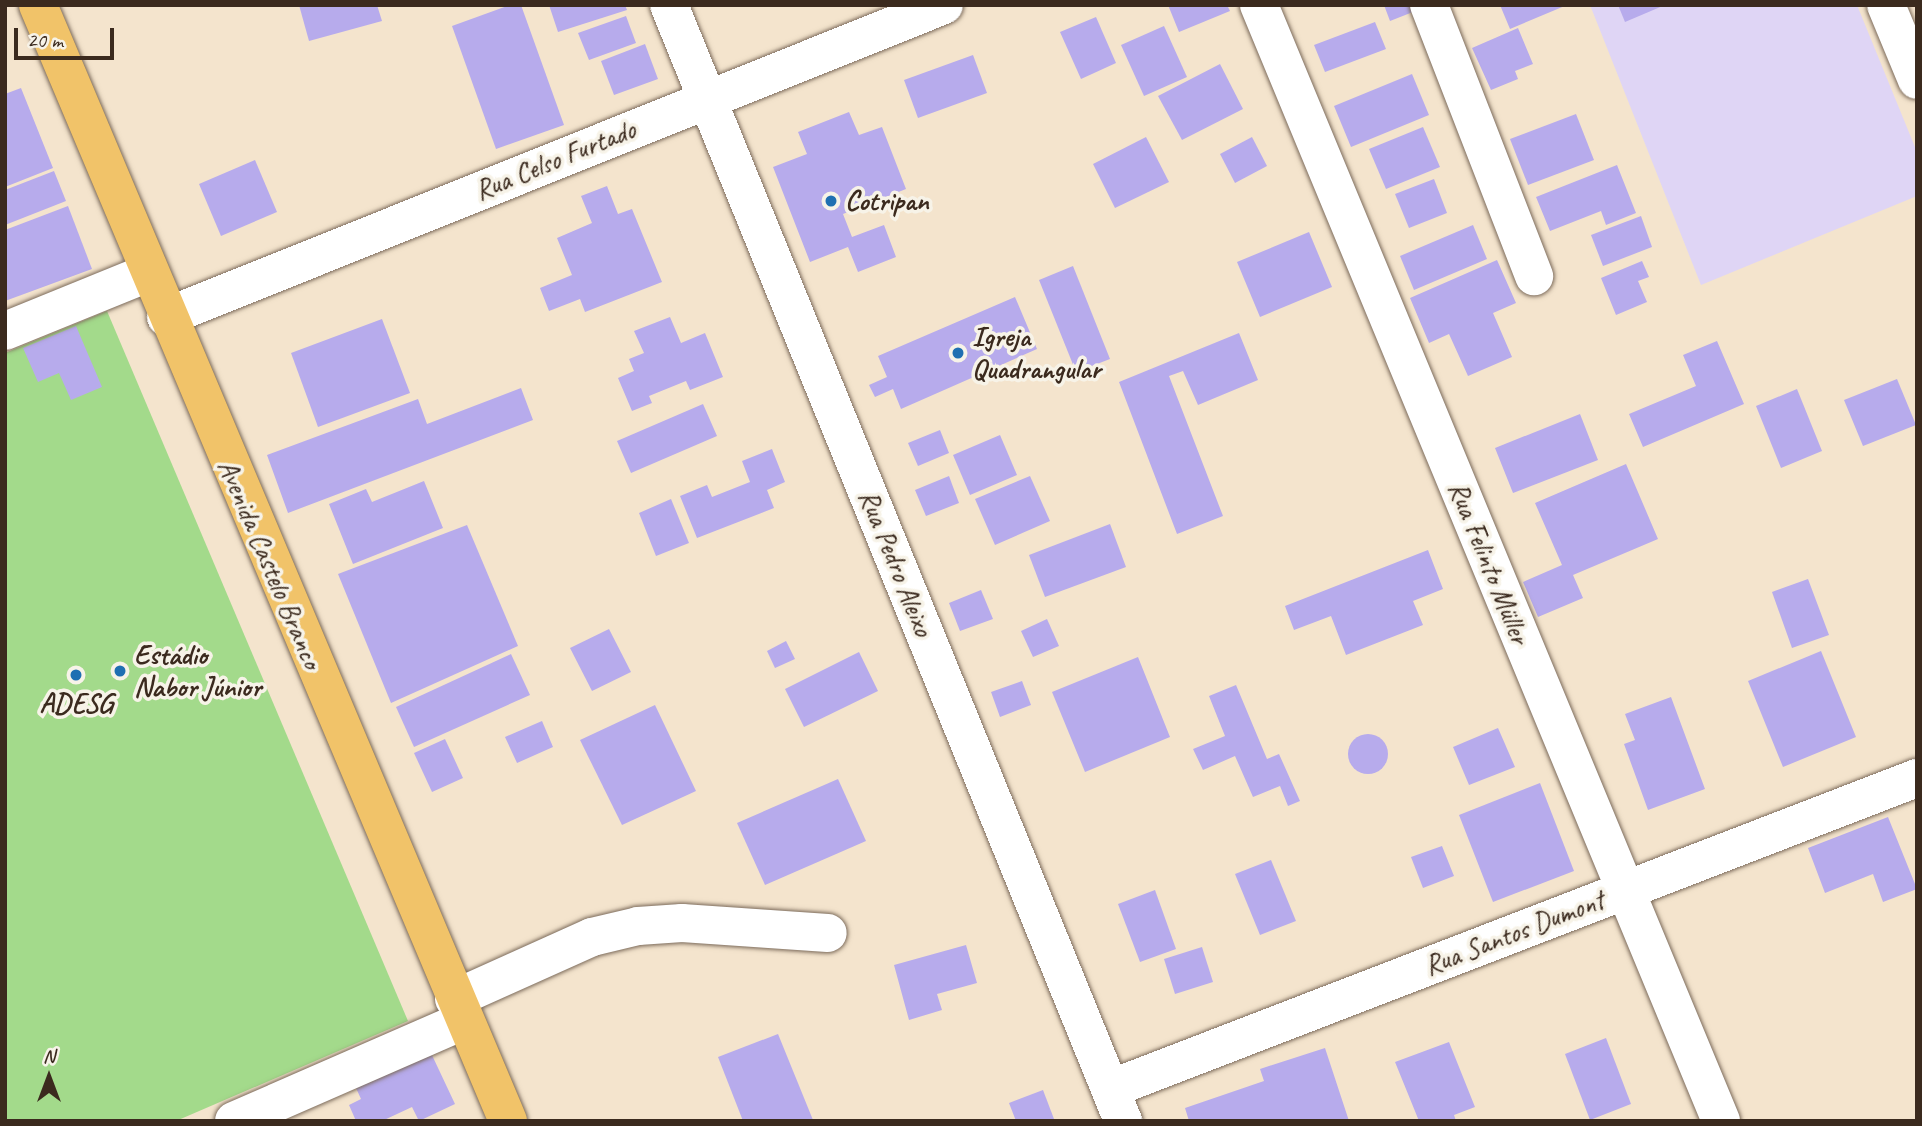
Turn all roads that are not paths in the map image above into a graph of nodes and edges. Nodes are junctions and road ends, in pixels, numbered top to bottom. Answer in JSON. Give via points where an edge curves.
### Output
{"nodes":[{"id":1,"x":38,"y":5,"type":"edge"},
{"id":2,"x":669,"y":5,"type":"edge"},
{"id":3,"x":944,"y":5,"type":"edge"},
{"id":4,"x":1259,"y":5,"type":"edge"},
{"id":5,"x":1429,"y":5,"type":"edge"},
{"id":6,"x":1886,"y":5,"type":"edge"},
{"id":7,"x":1917,"y":80,"type":"edge"},
{"id":8,"x":707,"y":99,"type":"junction"},
{"id":9,"x":148,"y":273,"type":"junction"},
{"id":10,"x":1534,"y":276,"type":"dead end"},
{"id":11,"x":166,"y":317,"type":"junction"},
{"id":12,"x":5,"y":331,"type":"edge"},
{"id":13,"x":1917,"y":778,"type":"edge"},
{"id":14,"x":1624,"y":891,"type":"junction"},
{"id":15,"x":828,"y":933,"type":"dead end"},
{"id":16,"x":459,"y":1010,"type":"junction"},
{"id":17,"x":1117,"y":1105,"type":"edge"},
{"id":18,"x":234,"y":1121,"type":"edge"},
{"id":19,"x":508,"y":1121,"type":"edge"},
{"id":20,"x":1721,"y":1121,"type":"edge"}],
"edges":[{"from":1,"to":9,"type":"highway","name":"Avenida Castelo Branco"},
{"from":2,"to":8,"type":"street","name":"Rua Pedro Aleixo"},
{"from":3,"to":8,"type":"street","name":"Rua Celso Furtado"},
{"from":4,"to":14,"type":"street","name":"Rua Felinto Müller"},
{"from":5,"to":10,"type":"street"},
{"from":6,"to":7,"type":"street"},
{"from":8,"to":11,"type":"street","name":"Rua Celso Furtado"},
{"from":8,"to":17,"type":"street","name":"Rua Pedro Aleixo"},
{"from":9,"to":11,"type":"highway","name":"Avenida Castelo Branco"},
{"from":9,"to":12,"type":"street"},
{"from":11,"to":16,"type":"highway","name":"Avenida Castelo Branco"},
{"from":13,"to":14,"type":"street","name":"Rua Santos Dumont"},
{"from":14,"to":17,"type":"street","name":"Rua Santos Dumont"},
{"from":14,"to":20,"type":"street","name":"Rua Felinto Müller"},
{"from":15,"to":16,"type":"street","via":[[682,923],[638,926],[592,937]]},
{"from":16,"to":18,"type":"street"},
{"from":16,"to":19,"type":"highway","name":"Avenida Castelo Branco"}]}
